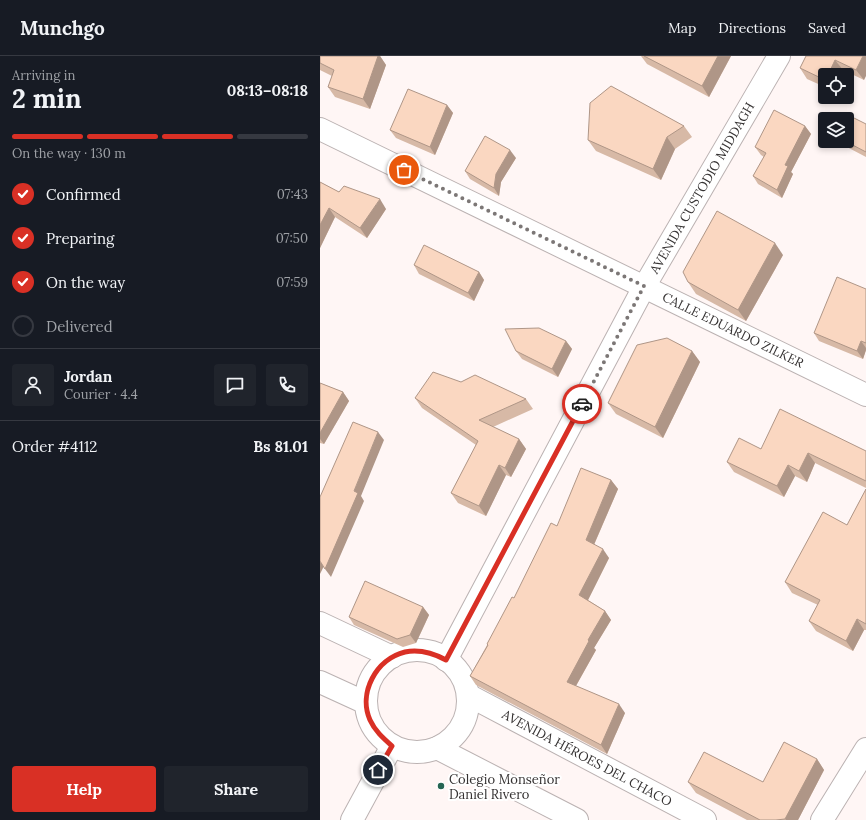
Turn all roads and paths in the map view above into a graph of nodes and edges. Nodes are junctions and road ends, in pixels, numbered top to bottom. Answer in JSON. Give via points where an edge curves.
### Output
{"nodes":[{"id":1,"x":779,"y":56,"type":"edge"},
{"id":2,"x":320,"y":129,"type":"edge"},
{"id":3,"x":644,"y":286,"type":"junction"},
{"id":4,"x":866,"y":395,"type":"edge"},
{"id":5,"x":320,"y":623,"type":"edge"},
{"id":6,"x":392,"y":657,"type":"junction"},
{"id":7,"x":446,"y":660,"type":"junction"},
{"id":8,"x":320,"y":682,"type":"edge"},
{"id":9,"x":468,"y":695,"type":"junction"},
{"id":10,"x":366,"y":703,"type":"junction"},
{"id":11,"x":392,"y":746,"type":"junction"},
{"id":12,"x":437,"y":748,"type":"junction"},
{"id":13,"x":866,"y":749,"type":"edge"},
{"id":14,"x":352,"y":820,"type":"edge"},
{"id":15,"x":577,"y":820,"type":"edge"},
{"id":16,"x":706,"y":820,"type":"edge"},
{"id":17,"x":822,"y":820,"type":"edge"}],
"edges":[{"from":1,"to":3,"type":"street","name":"AVENIDA CUSTODIO MIDDAGH"},
{"from":2,"to":3,"type":"street","name":"CALLE EDUARDO ZILKER"},
{"from":3,"to":4,"type":"street","name":"CALLE EDUARDO ZILKER"},
{"from":3,"to":7,"type":"street","name":"AVENIDA CUSTODIO MIDDAGH"},
{"from":5,"to":6,"type":"street"},
{"from":6,"to":7,"type":"street","via":[[405,652],[419,651],[433,653]]},
{"from":6,"to":10,"type":"street","via":[[373,677],[367,690]]},
{"from":7,"to":9,"type":"street","via":[[457,669]]},
{"from":8,"to":10,"type":"street"},
{"from":9,"to":12,"type":"street","via":[[467,712],[461,727],[451,739]]},
{"from":9,"to":16,"type":"street","name":"AVENIDA HÉROES DEL CHACO"},
{"from":10,"to":11,"type":"street","via":[[369,720],[378,734]]},
{"from":11,"to":12,"type":"street","via":[[406,751],[422,752]]},
{"from":11,"to":14,"type":"street"},
{"from":12,"to":15,"type":"street"},
{"from":13,"to":17,"type":"street"}]}
